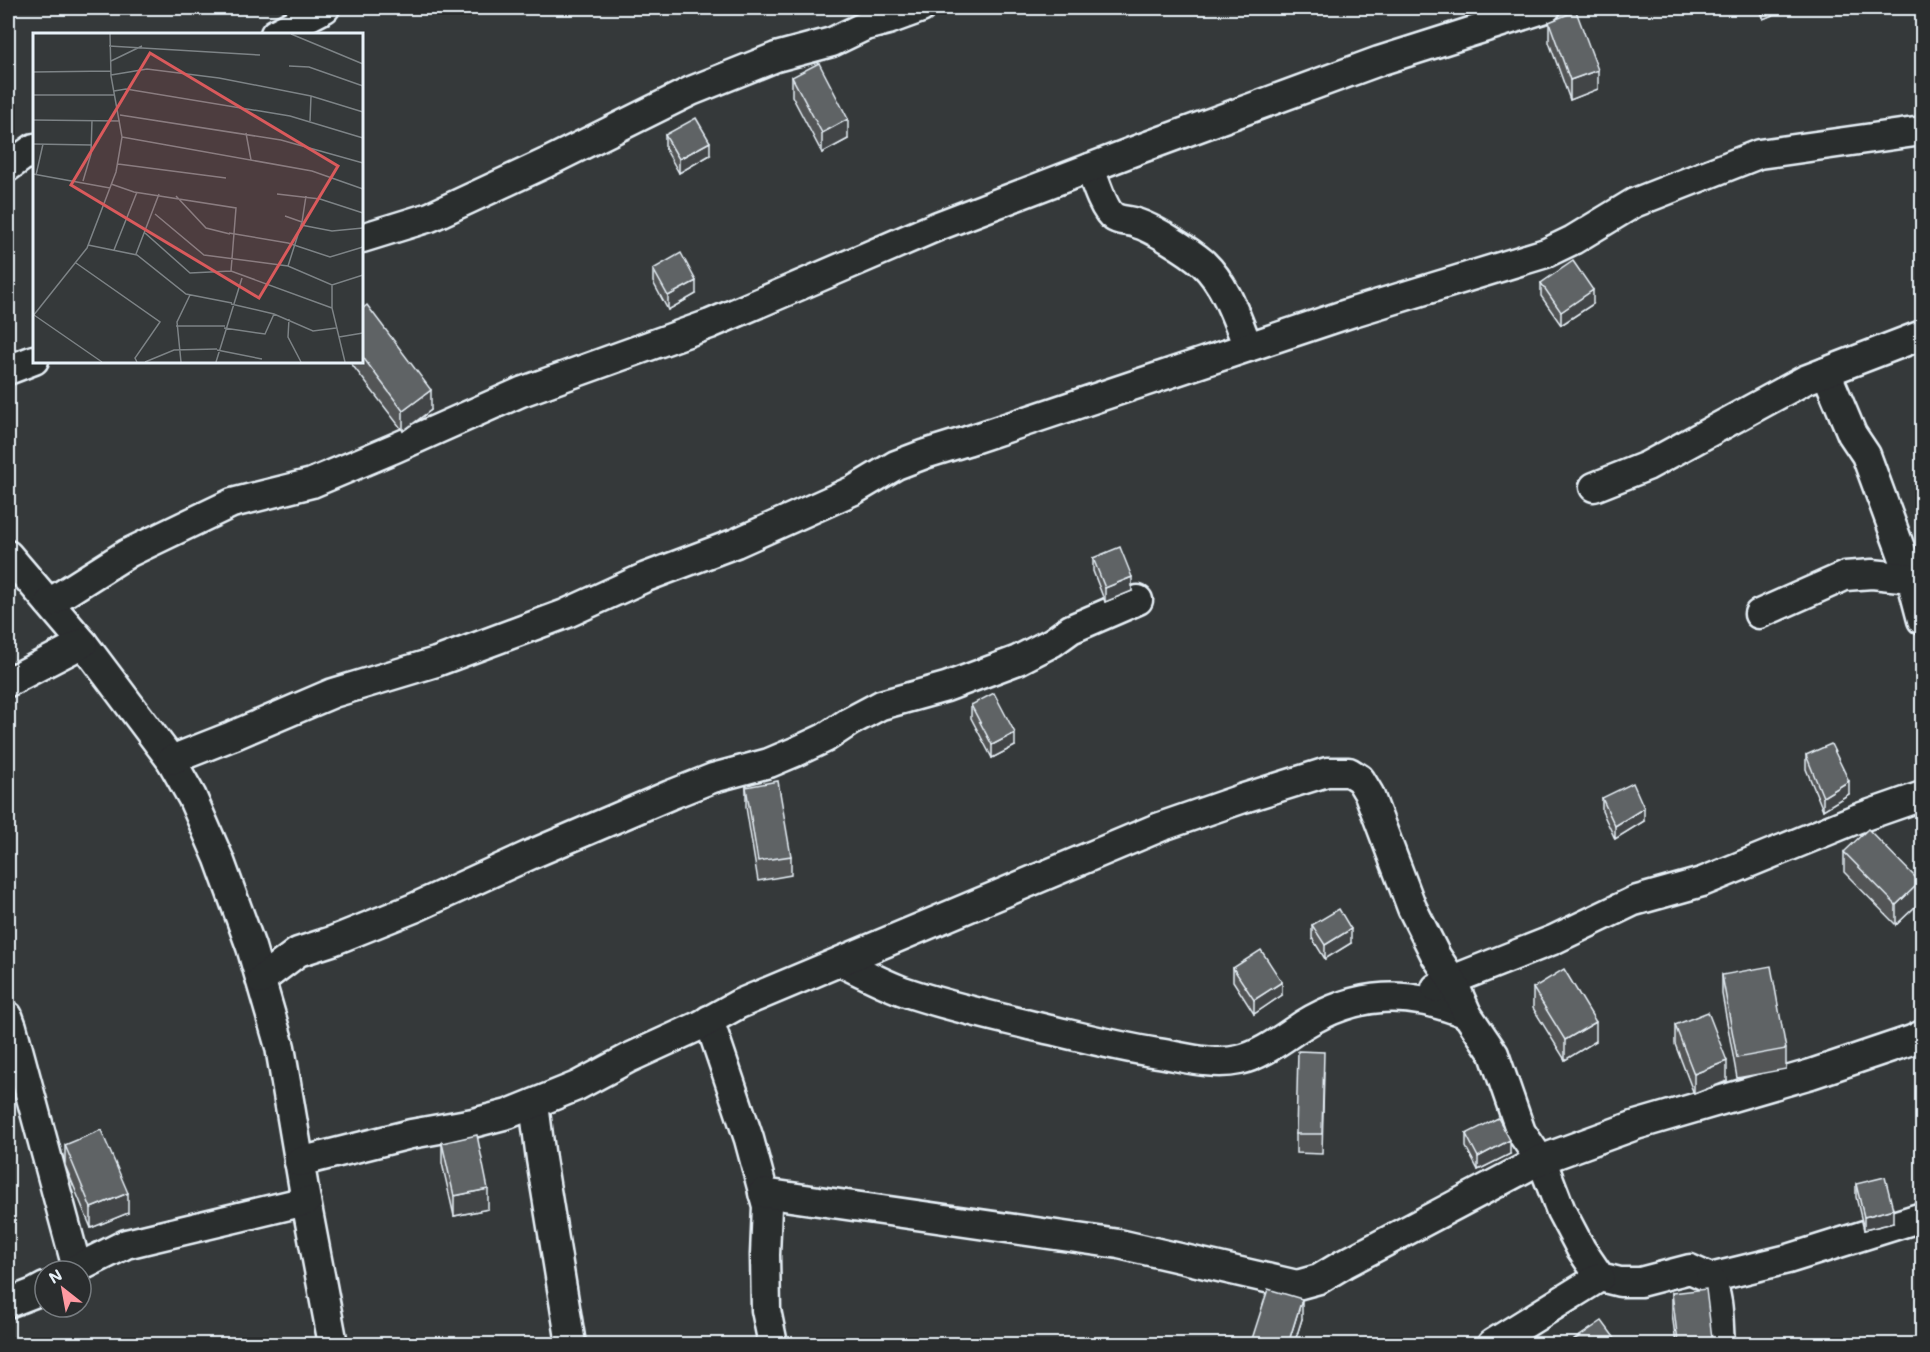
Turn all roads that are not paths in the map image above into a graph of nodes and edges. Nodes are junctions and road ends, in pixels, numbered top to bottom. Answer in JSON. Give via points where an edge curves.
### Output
{"nodes":[{"id":1,"x":325,"y":8,"type":"edge"},
{"id":2,"x":921,"y":8,"type":"edge"},
{"id":3,"x":1546,"y":8,"type":"edge"},
{"id":4,"x":277,"y":33,"type":"edge"},
{"id":5,"x":1923,"y":131,"type":"edge"},
{"id":6,"x":33,"y":149,"type":"edge"},
{"id":7,"x":8,"y":167,"type":"edge"},
{"id":8,"x":1090,"y":168,"type":"junction"},
{"id":9,"x":363,"y":238,"type":"edge"},
{"id":10,"x":1923,"y":335,"type":"edge"},
{"id":11,"x":1248,"y":347,"type":"junction"},
{"id":12,"x":33,"y":360,"type":"edge"},
{"id":13,"x":8,"y":370,"type":"edge"},
{"id":14,"x":1826,"y":372,"type":"junction"},
{"id":15,"x":1594,"y":487,"type":"dead end"},
{"id":16,"x":8,"y":555,"type":"edge"},
{"id":17,"x":1911,"y":578,"type":"junction"},
{"id":18,"x":1138,"y":600,"type":"dead end"},
{"id":19,"x":49,"y":603,"type":"junction"},
{"id":20,"x":1922,"y":612,"type":"edge"},
{"id":21,"x":1759,"y":614,"type":"dead end"},
{"id":22,"x":83,"y":643,"type":"junction"},
{"id":23,"x":8,"y":682,"type":"edge"},
{"id":24,"x":171,"y":760,"type":"junction"},
{"id":25,"x":1923,"y":796,"type":"edge"},
{"id":26,"x":840,"y":962,"type":"junction"},
{"id":27,"x":261,"y":980,"type":"junction"},
{"id":28,"x":1452,"y":980,"type":"junction"},
{"id":29,"x":1416,"y":999,"type":"junction"},
{"id":30,"x":1467,"y":1014,"type":"junction"},
{"id":31,"x":8,"y":1016,"type":"edge"},
{"id":32,"x":709,"y":1020,"type":"junction"},
{"id":33,"x":1923,"y":1035,"type":"edge"},
{"id":34,"x":534,"y":1104,"type":"junction"},
{"id":35,"x":1540,"y":1160,"type":"junction"},
{"id":36,"x":299,"y":1162,"type":"junction"},
{"id":37,"x":764,"y":1193,"type":"junction"},
{"id":38,"x":306,"y":1201,"type":"junction"},
{"id":39,"x":1923,"y":1217,"type":"edge"},
{"id":40,"x":72,"y":1259,"type":"edge"},
{"id":41,"x":93,"y":1261,"type":"edge"},
{"id":42,"x":1600,"y":1277,"type":"junction"},
{"id":43,"x":1710,"y":1278,"type":"junction"},
{"id":44,"x":33,"y":1293,"type":"edge"},
{"id":45,"x":8,"y":1303,"type":"edge"},
{"id":46,"x":333,"y":1344,"type":"edge"},
{"id":47,"x":571,"y":1344,"type":"edge"},
{"id":48,"x":773,"y":1344,"type":"edge"},
{"id":49,"x":1492,"y":1344,"type":"edge"},
{"id":50,"x":1720,"y":1344,"type":"edge"}],
"edges":[{"from":1,"to":4,"type":"street"},
{"from":2,"to":9,"type":"street","via":[[865,26],[832,42],[776,57],[691,91],[430,217]]},
{"from":3,"to":8,"type":"street","via":[[1379,61]]},
{"from":5,"to":11,"type":"street","via":[[1759,154],[1634,203],[1546,254]]},
{"from":6,"to":7,"type":"street"},
{"from":8,"to":11,"type":"street","via":[[1113,217],[1154,230],[1201,261],[1226,293]]},
{"from":8,"to":19,"type":"street","via":[[938,226],[710,324],[520,392],[312,483],[232,503],[128,553]]},
{"from":10,"to":14,"type":"street"},
{"from":11,"to":24,"type":"street","via":[[896,465],[854,490],[565,614],[436,662],[333,693]]},
{"from":12,"to":13,"type":"street"},
{"from":14,"to":15,"type":"street","via":[[1647,466]]},
{"from":14,"to":17,"type":"street","via":[[1852,434],[1866,455]]},
{"from":16,"to":19,"type":"street"},
{"from":17,"to":20,"type":"street"},
{"from":17,"to":21,"type":"street","via":[[1845,576]]},
{"from":18,"to":27,"type":"street","via":[[1071,629],[1018,660],[946,687],[881,705],[795,752],[669,795],[414,908],[298,952]]},
{"from":19,"to":22,"type":"street"},
{"from":22,"to":23,"type":"street"},
{"from":22,"to":24,"type":"street"},
{"from":24,"to":27,"type":"street","via":[[219,859]]},
{"from":25,"to":28,"type":"street","via":[[1702,882],[1634,901],[1553,940]]},
{"from":26,"to":28,"type":"street","via":[[1160,827],[1327,772],[1349,772],[1360,779],[1369,794],[1412,908]]},
{"from":26,"to":29,"type":"street","via":[[904,991],[981,1014],[1132,1049],[1211,1062],[1257,1054],[1339,1007],[1378,997]]},
{"from":26,"to":32,"type":"street"},
{"from":27,"to":36,"type":"street","via":[[280,1047]]},
{"from":28,"to":29,"type":"street"},
{"from":28,"to":30,"type":"street"},
{"from":29,"to":30,"type":"street"},
{"from":30,"to":35,"type":"street","via":[[1494,1054],[1521,1132]]},
{"from":31,"to":40,"type":"street","via":[[39,1121]]},
{"from":32,"to":34,"type":"street"},
{"from":32,"to":37,"type":"street"},
{"from":33,"to":35,"type":"street","via":[[1811,1074],[1636,1125]]},
{"from":34,"to":36,"type":"street","via":[[474,1123]]},
{"from":34,"to":47,"type":"street"},
{"from":35,"to":37,"type":"street","via":[[1319,1279],[1297,1285],[1119,1244]]},
{"from":35,"to":42,"type":"street","via":[[1561,1211]]},
{"from":36,"to":38,"type":"street"},
{"from":37,"to":48,"type":"street","via":[[766,1310]]},
{"from":38,"to":41,"type":"street","via":[[126,1244]]},
{"from":38,"to":46,"type":"street"},
{"from":39,"to":43,"type":"street","via":[[1788,1259]]},
{"from":42,"to":43,"type":"street","via":[[1640,1282],[1690,1269]]},
{"from":42,"to":49,"type":"street"},
{"from":43,"to":50,"type":"street","via":[[1719,1309]]},
{"from":44,"to":45,"type":"street"}]}
